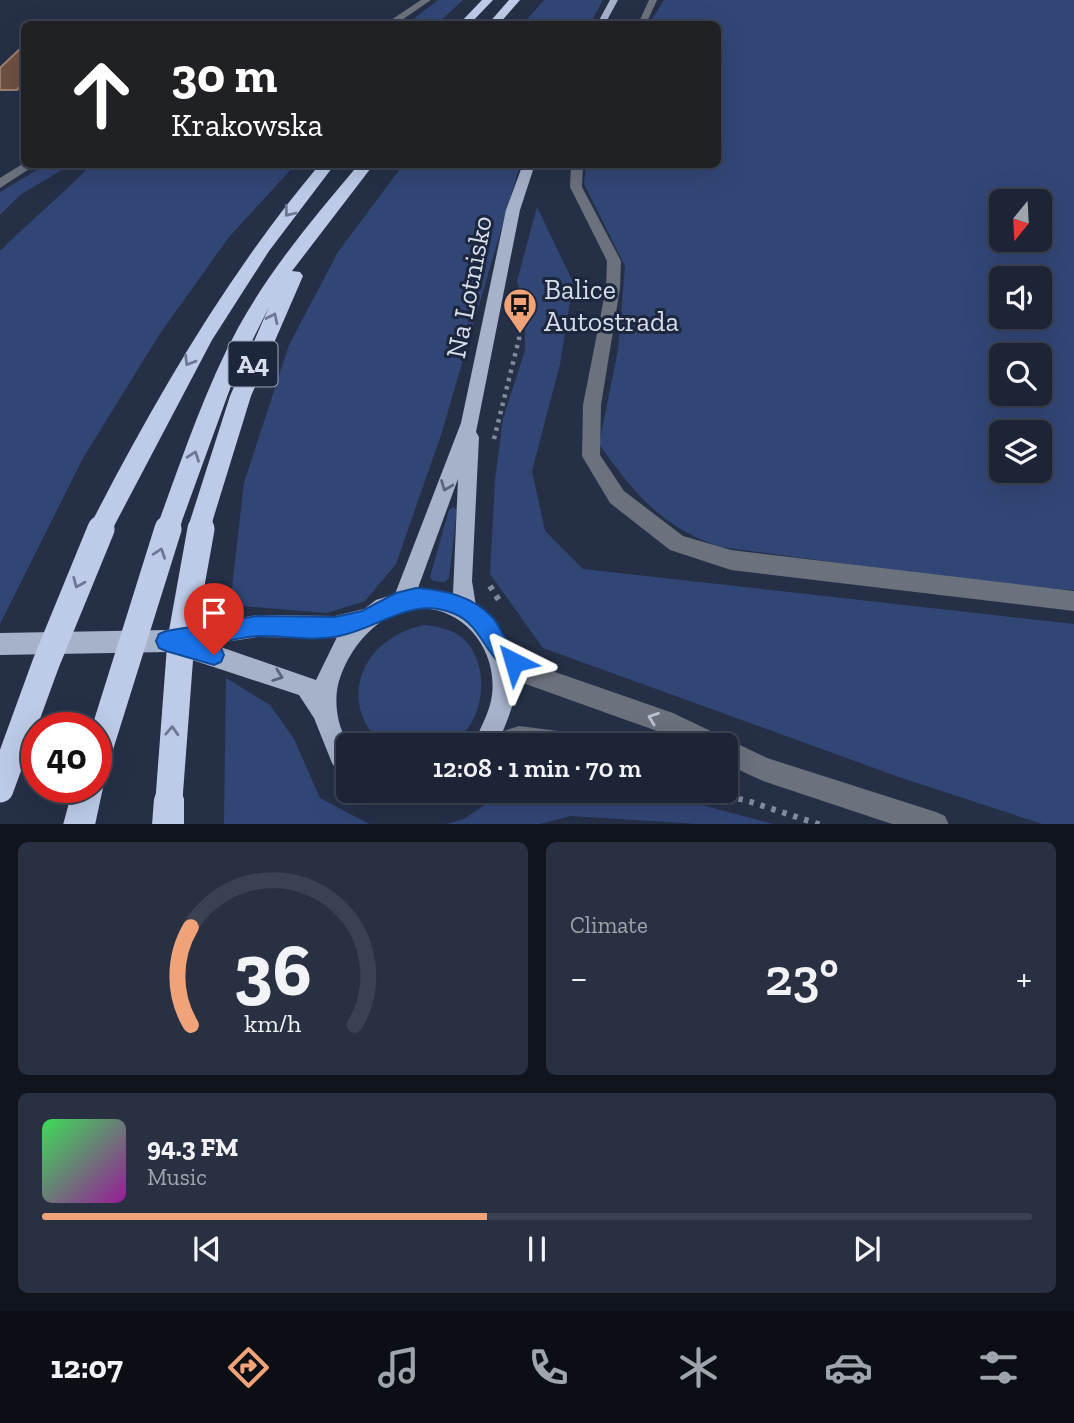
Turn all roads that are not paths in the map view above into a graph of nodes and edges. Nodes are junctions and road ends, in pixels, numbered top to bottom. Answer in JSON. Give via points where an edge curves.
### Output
{"nodes":[{"id":1,"x":427,"y":0,"type":"edge"},
{"id":2,"x":488,"y":0,"type":"edge"},
{"id":3,"x":515,"y":0,"type":"edge"},
{"id":4,"x":614,"y":0,"type":"edge"},
{"id":5,"x":653,"y":0,"type":"edge"},
{"id":6,"x":395,"y":21,"type":"edge"},
{"id":7,"x":467,"y":21,"type":"edge"},
{"id":8,"x":496,"y":21,"type":"edge"},
{"id":9,"x":602,"y":21,"type":"edge"},
{"id":10,"x":643,"y":21,"type":"edge"},
{"id":11,"x":25,"y":168,"type":"edge"},
{"id":12,"x":325,"y":168,"type":"edge"},
{"id":13,"x":363,"y":168,"type":"edge"},
{"id":14,"x":528,"y":168,"type":"edge"},
{"id":15,"x":578,"y":168,"type":"edge"},
{"id":16,"x":0,"y":184,"type":"edge"},
{"id":17,"x":326,"y":216,"type":"junction"},
{"id":18,"x":470,"y":423,"type":"junction"},
{"id":19,"x":403,"y":600,"type":"junction"},
{"id":20,"x":1074,"y":601,"type":"edge"},
{"id":21,"x":466,"y":608,"type":"junction"},
{"id":22,"x":365,"y":620,"type":"junction"},
{"id":23,"x":166,"y":641,"type":"junction"},
{"id":24,"x":0,"y":643,"type":"edge"},
{"id":25,"x":501,"y":650,"type":"junction"},
{"id":26,"x":111,"y":712,"type":"edge"},
{"id":27,"x":324,"y":712,"type":"junction"},
{"id":28,"x":492,"y":733,"type":"edge"},
{"id":29,"x":689,"y":733,"type":"edge"},
{"id":30,"x":336,"y":750,"type":"edge"},
{"id":31,"x":738,"y":757,"type":"edge"},
{"id":32,"x":738,"y":766,"type":"edge"},
{"id":33,"x":763,"y":769,"type":"junction"},
{"id":34,"x":0,"y":789,"type":"edge"},
{"id":35,"x":169,"y":812,"type":"edge"},
{"id":36,"x":936,"y":824,"type":"edge"}],
"edges":[{"from":1,"to":6,"type":"street"},
{"from":2,"to":7,"type":"highway"},
{"from":3,"to":8,"type":"highway"},
{"from":4,"to":9,"type":"main road"},
{"from":5,"to":10,"type":"street"},
{"from":11,"to":16,"type":"street"},
{"from":12,"to":34,"type":"highway","number":"A4","one_way":true,"bridge":true,"via":[[271,235],[171,391],[105,520]]},
{"from":13,"to":17,"type":"highway","number":"A4"},
{"from":14,"to":18,"type":"main road","name":"Na Lotnisko","via":[[513,209]]},
{"from":15,"to":20,"type":"street","via":[[576,187],[614,261],[614,288],[592,405],[591,456],[617,497],[677,543],[731,560]]},
{"from":26,"to":17,"type":"highway","one_way":true,"bridge":true,"via":[[171,521],[233,357],[275,284]]},
{"from":35,"to":17,"type":"highway","number":"A4","one_way":true,"bridge":true,"via":[[181,640],[202,521],[243,386]]},
{"from":18,"to":19,"type":"main road","name":"Na Lotnisko","one_way":true},
{"from":18,"to":21,"type":"main road","name":"Na Lotnisko","via":[[462,581]]},
{"from":19,"to":21,"type":"main road","via":[[442,599]]},
{"from":19,"to":22,"type":"main road"},
{"from":21,"to":25,"type":"main road","via":[[487,625]]},
{"from":22,"to":23,"type":"main road","via":[[335,627],[257,626]]},
{"from":22,"to":27,"type":"main road","via":[[334,661]]},
{"from":23,"to":24,"type":"main road"},
{"from":23,"to":27,"type":"main road","one_way":true,"via":[[307,686]]},
{"from":25,"to":28,"type":"main road","via":[[505,699]]},
{"from":29,"to":25,"type":"street","one_way":true,"via":[[528,674]]},
{"from":27,"to":30,"type":"main road"},
{"from":31,"to":33,"type":"street"},
{"from":32,"to":33,"type":"street"},
{"from":33,"to":36,"type":"street"}]}
